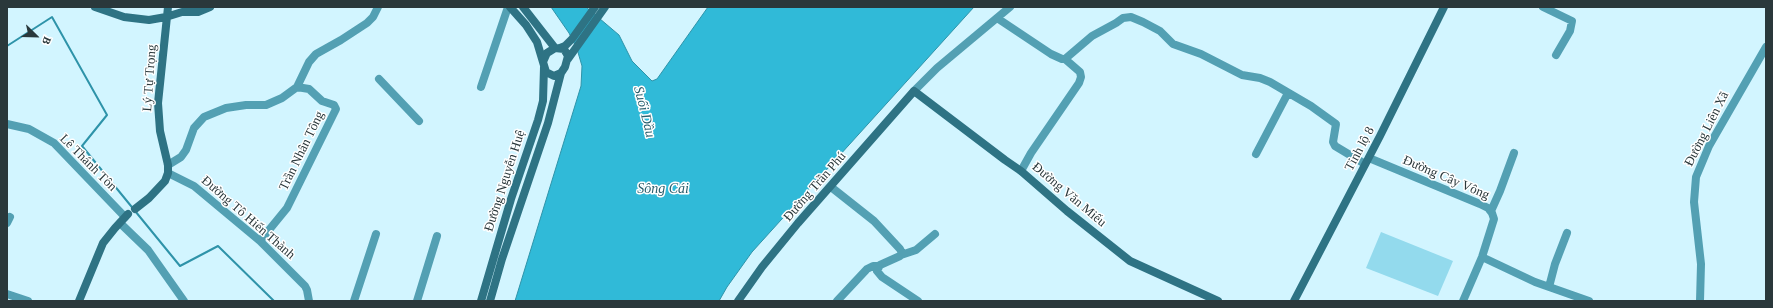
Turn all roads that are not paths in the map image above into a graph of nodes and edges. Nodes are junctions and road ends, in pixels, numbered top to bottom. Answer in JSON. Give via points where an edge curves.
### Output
{"nodes":[{"id":1,"x":94,"y":7,"type":"edge"},
{"id":2,"x":168,"y":7,"type":"edge"},
{"id":3,"x":189,"y":7,"type":"edge"},
{"id":4,"x":210,"y":7,"type":"edge"},
{"id":5,"x":378,"y":7,"type":"edge"},
{"id":6,"x":509,"y":7,"type":"edge"},
{"id":7,"x":523,"y":7,"type":"edge"},
{"id":8,"x":595,"y":7,"type":"edge"},
{"id":9,"x":605,"y":7,"type":"edge"},
{"id":10,"x":1010,"y":7,"type":"edge"},
{"id":11,"x":1444,"y":7,"type":"edge"},
{"id":12,"x":1542,"y":7,"type":"edge"},
{"id":13,"x":182,"y":12,"type":"junction"},
{"id":14,"x":166,"y":17,"type":"junction"},
{"id":15,"x":997,"y":18,"type":"junction"},
{"id":16,"x":1766,"y":47,"type":"edge"},
{"id":17,"x":557,"y":48,"type":"junction"},
{"id":18,"x":1556,"y":55,"type":"dead end"},
{"id":19,"x":568,"y":59,"type":"junction"},
{"id":20,"x":1065,"y":59,"type":"junction"},
{"id":21,"x":544,"y":65,"type":"junction"},
{"id":22,"x":561,"y":73,"type":"junction"},
{"id":23,"x":379,"y":79,"type":"dead end"},
{"id":24,"x":297,"y":87,"type":"junction"},
{"id":25,"x":481,"y":88,"type":"dead end"},
{"id":26,"x":914,"y":91,"type":"junction"},
{"id":27,"x":1288,"y":94,"type":"junction"},
{"id":28,"x":419,"y":121,"type":"dead end"},
{"id":29,"x":7,"y":124,"type":"edge"},
{"id":30,"x":1514,"y":153,"type":"dead end"},
{"id":31,"x":1256,"y":154,"type":"dead end"},
{"id":32,"x":1367,"y":161,"type":"junction"},
{"id":33,"x":168,"y":169,"type":"junction"},
{"id":34,"x":1022,"y":171,"type":"junction"},
{"id":35,"x":831,"y":187,"type":"junction"},
{"id":36,"x":511,"y":199,"type":"junction"},
{"id":37,"x":521,"y":203,"type":"junction"},
{"id":38,"x":135,"y":209,"type":"dead end"},
{"id":39,"x":1491,"y":211,"type":"junction"},
{"id":40,"x":124,"y":218,"type":"junction"},
{"id":41,"x":1567,"y":233,"type":"dead end"},
{"id":42,"x":376,"y":234,"type":"dead end"},
{"id":43,"x":935,"y":234,"type":"dead end"},
{"id":44,"x":437,"y":236,"type":"dead end"},
{"id":45,"x":260,"y":241,"type":"junction"},
{"id":46,"x":901,"y":254,"type":"junction"},
{"id":47,"x":1482,"y":257,"type":"junction"},
{"id":48,"x":878,"y":266,"type":"junction"},
{"id":49,"x":1549,"y":288,"type":"junction"},
{"id":50,"x":7,"y":294,"type":"edge"},
{"id":51,"x":1579,"y":299,"type":"edge"},
{"id":52,"x":28,"y":301,"type":"edge"},
{"id":53,"x":79,"y":301,"type":"edge"},
{"id":54,"x":184,"y":301,"type":"edge"},
{"id":55,"x":309,"y":301,"type":"edge"},
{"id":56,"x":354,"y":301,"type":"edge"},
{"id":57,"x":417,"y":301,"type":"edge"},
{"id":58,"x":481,"y":301,"type":"edge"},
{"id":59,"x":490,"y":301,"type":"edge"},
{"id":60,"x":738,"y":301,"type":"edge"},
{"id":61,"x":837,"y":301,"type":"edge"},
{"id":62,"x":918,"y":301,"type":"edge"},
{"id":63,"x":1218,"y":301,"type":"edge"},
{"id":64,"x":1294,"y":301,"type":"edge"},
{"id":65,"x":1463,"y":301,"type":"edge"},
{"id":66,"x":1589,"y":301,"type":"edge"},
{"id":67,"x":1700,"y":301,"type":"edge"}],
"edges":[{"from":1,"to":14,"type":"main road","via":[[124,17],[149,20]]},
{"from":2,"to":14,"type":"main road","name":"Lý Tự Trọng"},
{"from":3,"to":13,"type":"main road"},
{"from":4,"to":13,"type":"main road","via":[[198,12]]},
{"from":5,"to":24,"type":"street","via":[[368,23],[312,57]]},
{"from":6,"to":21,"type":"main road","via":[[526,25],[536,42]]},
{"from":6,"to":25,"type":"street"},
{"from":7,"to":17,"type":"main road"},
{"from":8,"to":17,"type":"main road","via":[[572,39],[565,46]]},
{"from":9,"to":19,"type":"main road"},
{"from":10,"to":15,"type":"street"},
{"from":11,"to":32,"type":"main road","name":"Tỉnh lộ 8"},
{"from":12,"to":18,"type":"street","via":[[1572,21],[1570,31]]},
{"from":13,"to":14,"type":"main road"},
{"from":14,"to":33,"type":"main road","name":"Lý Tự Trọng","via":[[158,103],[160,131]]},
{"from":15,"to":20,"type":"street","via":[[1051,54]]},
{"from":15,"to":26,"type":"street"},
{"from":16,"to":67,"type":"street","name":"Đường Liên Xã","via":[[1709,146],[1696,178],[1694,202],[1701,264]]},
{"from":17,"to":19,"type":"main road","via":[[567,52]]},
{"from":17,"to":21,"type":"main road","via":[[547,53]]},
{"from":19,"to":22,"type":"main road"},
{"from":20,"to":27,"type":"street","via":[[1092,36],[1127,17],[1160,31],[1177,46],[1193,50],[1242,75],[1265,80]]},
{"from":20,"to":34,"type":"street","via":[[1080,72],[1079,83],[1031,153]]},
{"from":21,"to":22,"type":"main road","via":[[550,75]]},
{"from":21,"to":36,"type":"main road","name":"Đường Nguyễn Huệ","via":[[543,101]]},
{"from":22,"to":37,"type":"main road","name":"Đường Nguyễn Huệ","via":[[548,123]]},
{"from":23,"to":28,"type":"street"},
{"from":24,"to":33,"type":"street","via":[[271,103],[226,108],[204,117],[194,128],[186,150]]},
{"from":24,"to":45,"type":"street","name":"Trần Nhân Tông","via":[[309,89],[322,101],[334,105],[336,109],[287,208]]},
{"from":26,"to":34,"type":"main road","name":"Đường Văn Miếu"},
{"from":26,"to":35,"type":"main road","name":"Đường Trần Phú"},
{"from":27,"to":31,"type":"street"},
{"from":27,"to":32,"type":"street","name":"Đường Cây Vông","via":[[1334,121],[1336,127],[1333,144]]},
{"from":29,"to":40,"type":"street","name":"Lê Thánh Tôn","via":[[29,129],[54,143]]},
{"from":30,"to":39,"type":"street"},
{"from":32,"to":39,"type":"street","name":"Đường Cây Vông","via":[[1480,204]]},
{"from":32,"to":64,"type":"main road","name":"Tỉnh lộ 8"},
{"from":33,"to":38,"type":"main road","via":[[165,181]]},
{"from":33,"to":45,"type":"street","name":"Đường Tô Hiến Thành","via":[[194,186]]},
{"from":34,"to":63,"type":"main road","name":"Đường Văn Miếu","via":[[1130,261]]},
{"from":35,"to":46,"type":"street","via":[[874,221],[900,249]]},
{"from":35,"to":60,"type":"main road","name":"Đường Trần Phú","via":[[771,256]]},
{"from":36,"to":37,"type":"main road"},
{"from":36,"to":58,"type":"main road","name":"Đường Nguyễn Huệ"},
{"from":37,"to":59,"type":"main road","name":"Đường Nguyễn Huệ"},
{"from":39,"to":47,"type":"street","name":"Đường Cây Vông","via":[[1494,219]]},
{"from":40,"to":53,"type":"main road","via":[[99,251]]},
{"from":40,"to":54,"type":"street","name":"Lê Thánh Tôn"},
{"from":41,"to":49,"type":"street"},
{"from":42,"to":56,"type":"street"},
{"from":43,"to":46,"type":"street","via":[[916,250]]},
{"from":44,"to":57,"type":"street"},
{"from":45,"to":55,"type":"street","name":"Đường Tô Hiến Thành","via":[[296,276],[307,290]]},
{"from":46,"to":48,"type":"street"},
{"from":47,"to":49,"type":"street"},
{"from":47,"to":65,"type":"street","name":"Đường Cây Vông"},
{"from":48,"to":61,"type":"street","via":[[867,269]]},
{"from":48,"to":62,"type":"street","via":[[882,277]]},
{"from":49,"to":51,"type":"street"},
{"from":50,"to":52,"type":"street"},
{"from":51,"to":66,"type":"street"}]}
